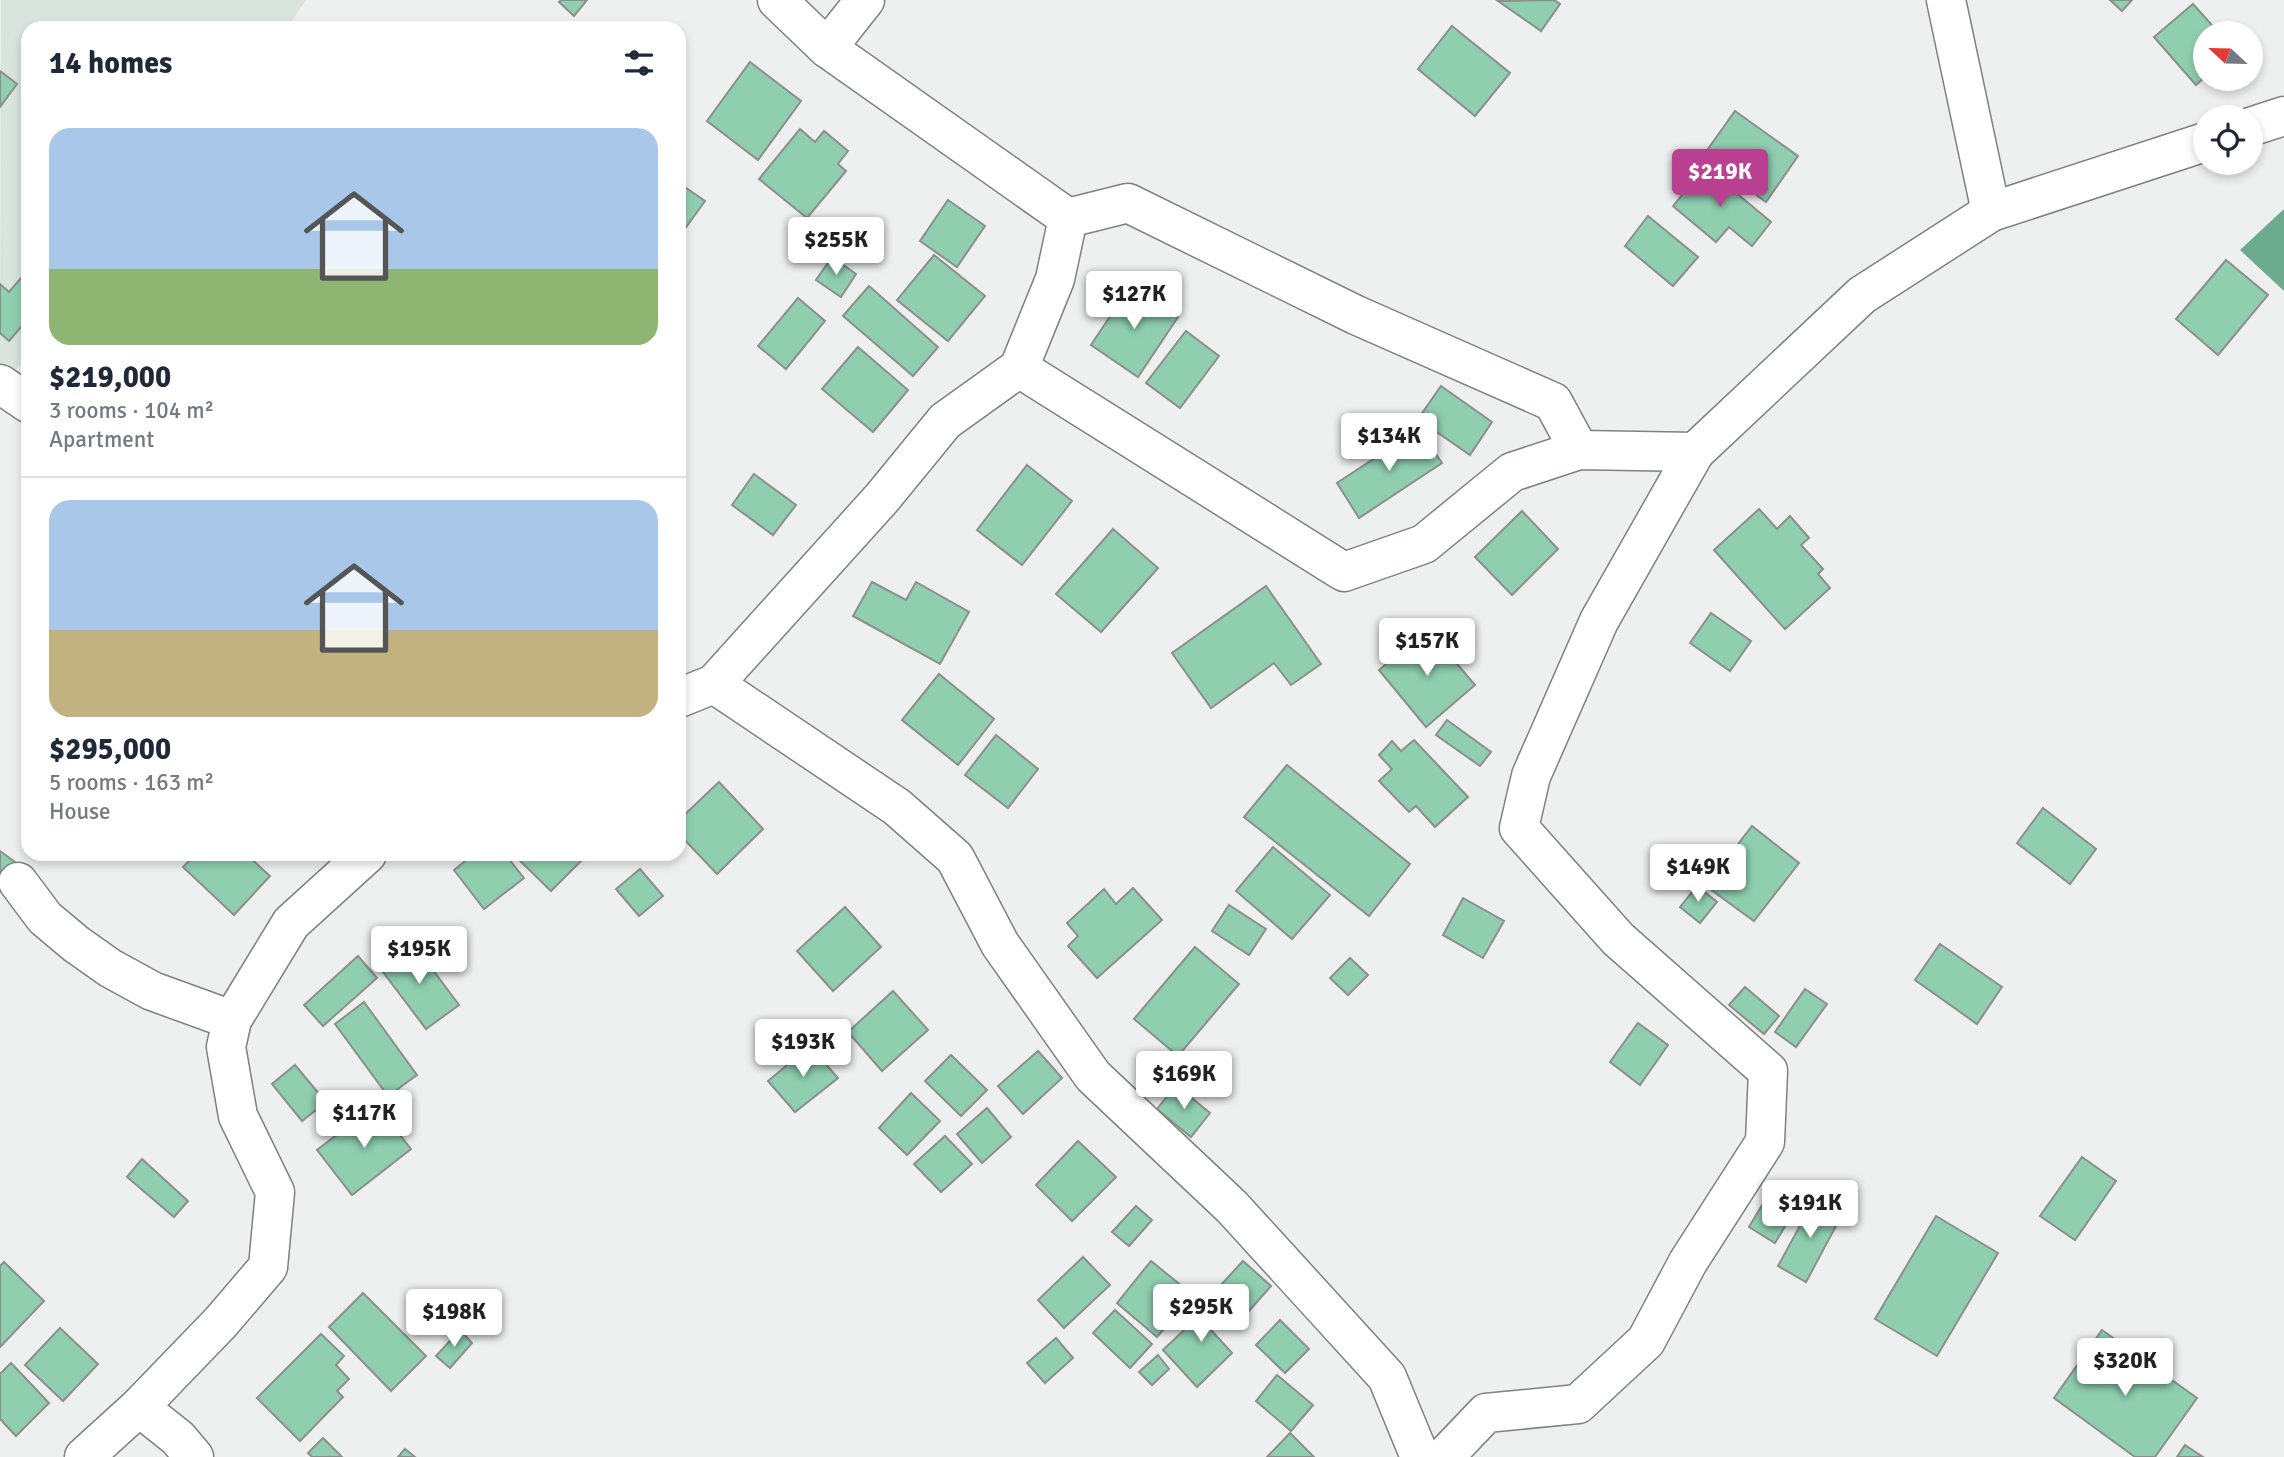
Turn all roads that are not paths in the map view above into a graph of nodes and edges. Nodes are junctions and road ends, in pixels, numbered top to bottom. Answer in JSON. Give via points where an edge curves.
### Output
{"nodes":[{"id":1,"x":777,"y":0,"type":"edge"},
{"id":2,"x":865,"y":0,"type":"edge"},
{"id":3,"x":1946,"y":0,"type":"edge"},
{"id":4,"x":827,"y":47,"type":"junction"},
{"id":5,"x":2284,"y":116,"type":"edge"},
{"id":6,"x":2263,"y":123,"type":"edge"},
{"id":7,"x":2193,"y":146,"type":"edge"},
{"id":8,"x":1991,"y":212,"type":"junction"},
{"id":9,"x":1068,"y":218,"type":"junction"},
{"id":10,"x":1019,"y":368,"type":"junction"},
{"id":11,"x":0,"y":384,"type":"edge"},
{"id":12,"x":21,"y":398,"type":"edge"},
{"id":13,"x":1579,"y":450,"type":"junction"},
{"id":14,"x":1695,"y":452,"type":"junction"},
{"id":15,"x":714,"y":684,"type":"junction"},
{"id":16,"x":686,"y":695,"type":"edge"},
{"id":17,"x":359,"y":861,"type":"edge"},
{"id":18,"x":18,"y":882,"type":"dead end"},
{"id":19,"x":232,"y":1020,"type":"junction"},
{"id":20,"x":139,"y":1407,"type":"junction"},
{"id":21,"x":84,"y":1457,"type":"edge"},
{"id":22,"x":194,"y":1457,"type":"edge"},
{"id":23,"x":1420,"y":1457,"type":"edge"},
{"id":24,"x":1444,"y":1457,"type":"edge"}],
"edges":[{"from":1,"to":4,"type":"street"},
{"from":2,"to":4,"type":"street"},
{"from":3,"to":8,"type":"street"},
{"from":4,"to":9,"type":"street"},
{"from":5,"to":6,"type":"street"},
{"from":7,"to":8,"type":"street"},
{"from":8,"to":14,"type":"street","via":[[1862,295]]},
{"from":9,"to":10,"type":"street","via":[[1055,279]]},
{"from":9,"to":13,"type":"street","via":[[1128,203],[1356,315],[1553,402]]},
{"from":10,"to":13,"type":"street","via":[[1344,572],[1424,544],[1512,472]]},
{"from":10,"to":15,"type":"street","via":[[945,421]]},
{"from":11,"to":12,"type":"street"},
{"from":13,"to":14,"type":"street"},
{"from":14,"to":24,"type":"street","via":[[1599,621],[1531,776],[1519,828],[1618,939],[1768,1071],[1765,1142],[1688,1262],[1646,1341],[1578,1404],[1486,1413]]},
{"from":15,"to":16,"type":"street"},
{"from":15,"to":23,"type":"street","via":[[897,807],[955,858],[1000,944],[1093,1076],[1232,1207],[1387,1377]]},
{"from":17,"to":19,"type":"street","via":[[291,923]]},
{"from":18,"to":19,"type":"street","via":[[46,918],[110,968],[152,991]]},
{"from":19,"to":20,"type":"street","via":[[226,1047],[238,1116],[275,1192],[268,1267]]},
{"from":20,"to":21,"type":"street"},
{"from":20,"to":22,"type":"street","via":[[178,1437]]}]}
